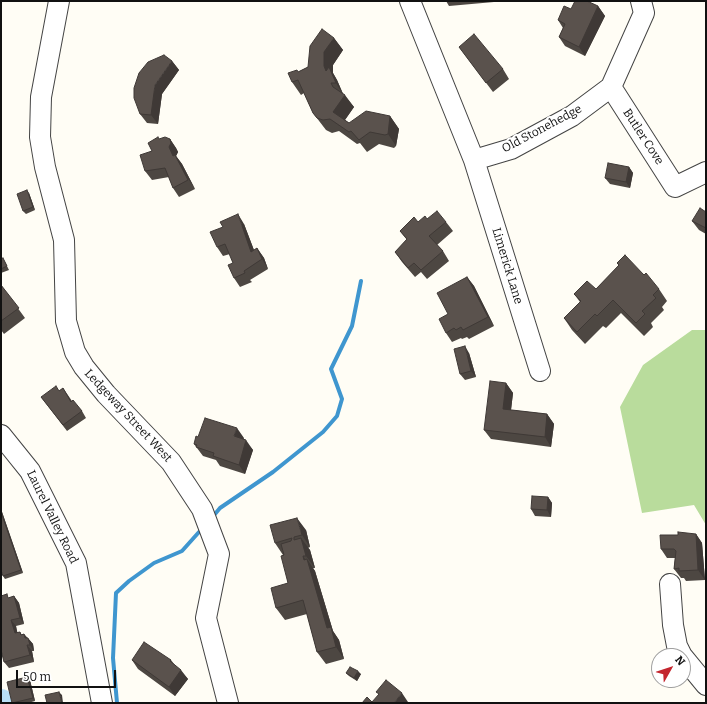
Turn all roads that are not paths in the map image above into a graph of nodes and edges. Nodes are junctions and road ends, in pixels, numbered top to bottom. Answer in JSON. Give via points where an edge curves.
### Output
{"nodes":[{"id":1,"x":59,"y":1,"type":"edge"},
{"id":2,"x":410,"y":1,"type":"edge"},
{"id":3,"x":641,"y":1,"type":"edge"},
{"id":4,"x":611,"y":87,"type":"junction"},
{"id":5,"x":474,"y":160,"type":"junction"},
{"id":6,"x":706,"y":172,"type":"edge"},
{"id":7,"x":540,"y":371,"type":"dead end"},
{"id":8,"x":1,"y":435,"type":"edge"},
{"id":9,"x":670,"y":584,"type":"dead end"},
{"id":10,"x":678,"y":648,"type":"edge"},
{"id":11,"x":691,"y":667,"type":"edge"},
{"id":12,"x":706,"y":685,"type":"edge"},
{"id":13,"x":102,"y":703,"type":"edge"},
{"id":14,"x":228,"y":703,"type":"edge"}],
"edges":[{"from":1,"to":14,"type":"street","name":"Ledgeway Street West","via":[[41,97],[40,137],[44,167],[64,240],[66,321],[75,352],[84,367],[106,394],[171,462],[202,509],[219,554],[206,618]]},
{"from":2,"to":5,"type":"street"},
{"from":3,"to":4,"type":"street","name":"Old Stonehedge","via":[[644,13]]},
{"from":4,"to":5,"type":"street","name":"Old Stonehedge","via":[[572,116],[511,149]]},
{"from":4,"to":6,"type":"street","name":"Butler Cove","via":[[675,186]]},
{"from":5,"to":7,"type":"street","name":"Limerick Lane"},
{"from":8,"to":13,"type":"street","name":"Laurel Valley Road","via":[[30,471],[76,563]]},
{"from":9,"to":10,"type":"street","via":[[673,625]]},
{"from":11,"to":12,"type":"street"}]}
